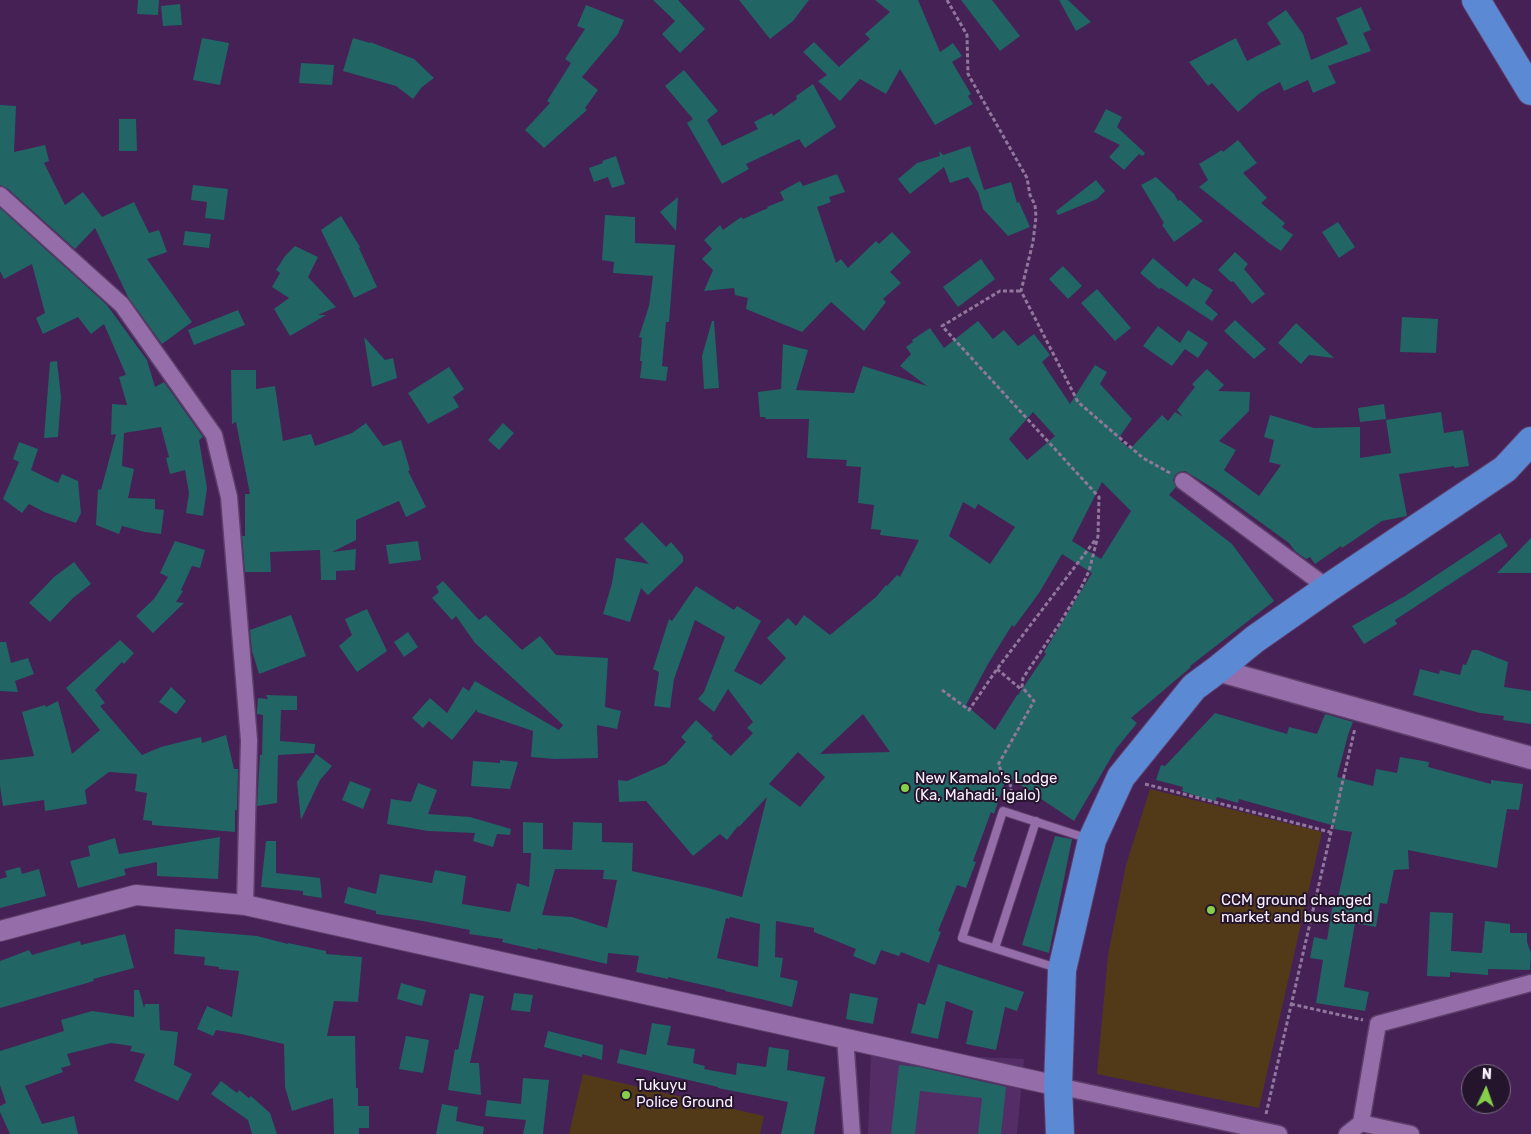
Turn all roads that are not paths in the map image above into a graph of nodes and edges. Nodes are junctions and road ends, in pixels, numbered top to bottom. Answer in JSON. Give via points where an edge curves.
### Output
{"nodes":[{"id":1,"x":1476,"y":0,"type":"edge"},
{"id":2,"x":1531,"y":91,"type":"edge"},
{"id":3,"x":0,"y":195,"type":"edge"},
{"id":4,"x":1531,"y":441,"type":"edge"},
{"id":5,"x":1183,"y":481,"type":"road end"},
{"id":6,"x":1328,"y":588,"type":"junction"},
{"id":7,"x":1217,"y":670,"type":"junction"},
{"id":8,"x":1531,"y":758,"type":"edge"},
{"id":9,"x":1036,"y":821,"type":"junction"},
{"id":10,"x":1092,"y":840,"type":"junction"},
{"id":11,"x":245,"y":905,"type":"junction"},
{"id":12,"x":0,"y":931,"type":"edge"},
{"id":13,"x":995,"y":948,"type":"junction"},
{"id":14,"x":1062,"y":970,"type":"junction"},
{"id":15,"x":1531,"y":983,"type":"edge"},
{"id":16,"x":845,"y":1037,"type":"junction"},
{"id":17,"x":1058,"y":1086,"type":"junction"},
{"id":18,"x":1361,"y":1123,"type":"junction"},
{"id":19,"x":852,"y":1134,"type":"edge"},
{"id":20,"x":1060,"y":1134,"type":"edge"},
{"id":21,"x":1279,"y":1134,"type":"edge"},
{"id":22,"x":1347,"y":1134,"type":"edge"},
{"id":23,"x":1410,"y":1134,"type":"edge"}],
"edges":[{"from":1,"to":2,"type":"highway"},
{"from":3,"to":11,"type":"street","via":[[122,305],[214,435],[229,497],[249,740]]},
{"from":4,"to":6,"type":"highway","via":[[1505,469]]},
{"from":5,"to":6,"type":"street"},
{"from":6,"to":7,"type":"highway"},
{"from":7,"to":8,"type":"main road"},
{"from":7,"to":10,"type":"highway","via":[[1194,687],[1121,777]]},
{"from":9,"to":10,"type":"lane"},
{"from":9,"to":13,"type":"lane"},
{"from":9,"to":13,"type":"lane","via":[[1003,811],[962,938]]},
{"from":10,"to":14,"type":"highway"},
{"from":11,"to":12,"type":"street","via":[[136,895]]},
{"from":11,"to":16,"type":"street"},
{"from":13,"to":14,"type":"lane"},
{"from":14,"to":17,"type":"highway"},
{"from":15,"to":18,"type":"street","via":[[1378,1024]]},
{"from":16,"to":17,"type":"street"},
{"from":16,"to":19,"type":"street"},
{"from":17,"to":20,"type":"highway"},
{"from":17,"to":21,"type":"street"},
{"from":18,"to":22,"type":"street"},
{"from":18,"to":23,"type":"street"}]}
